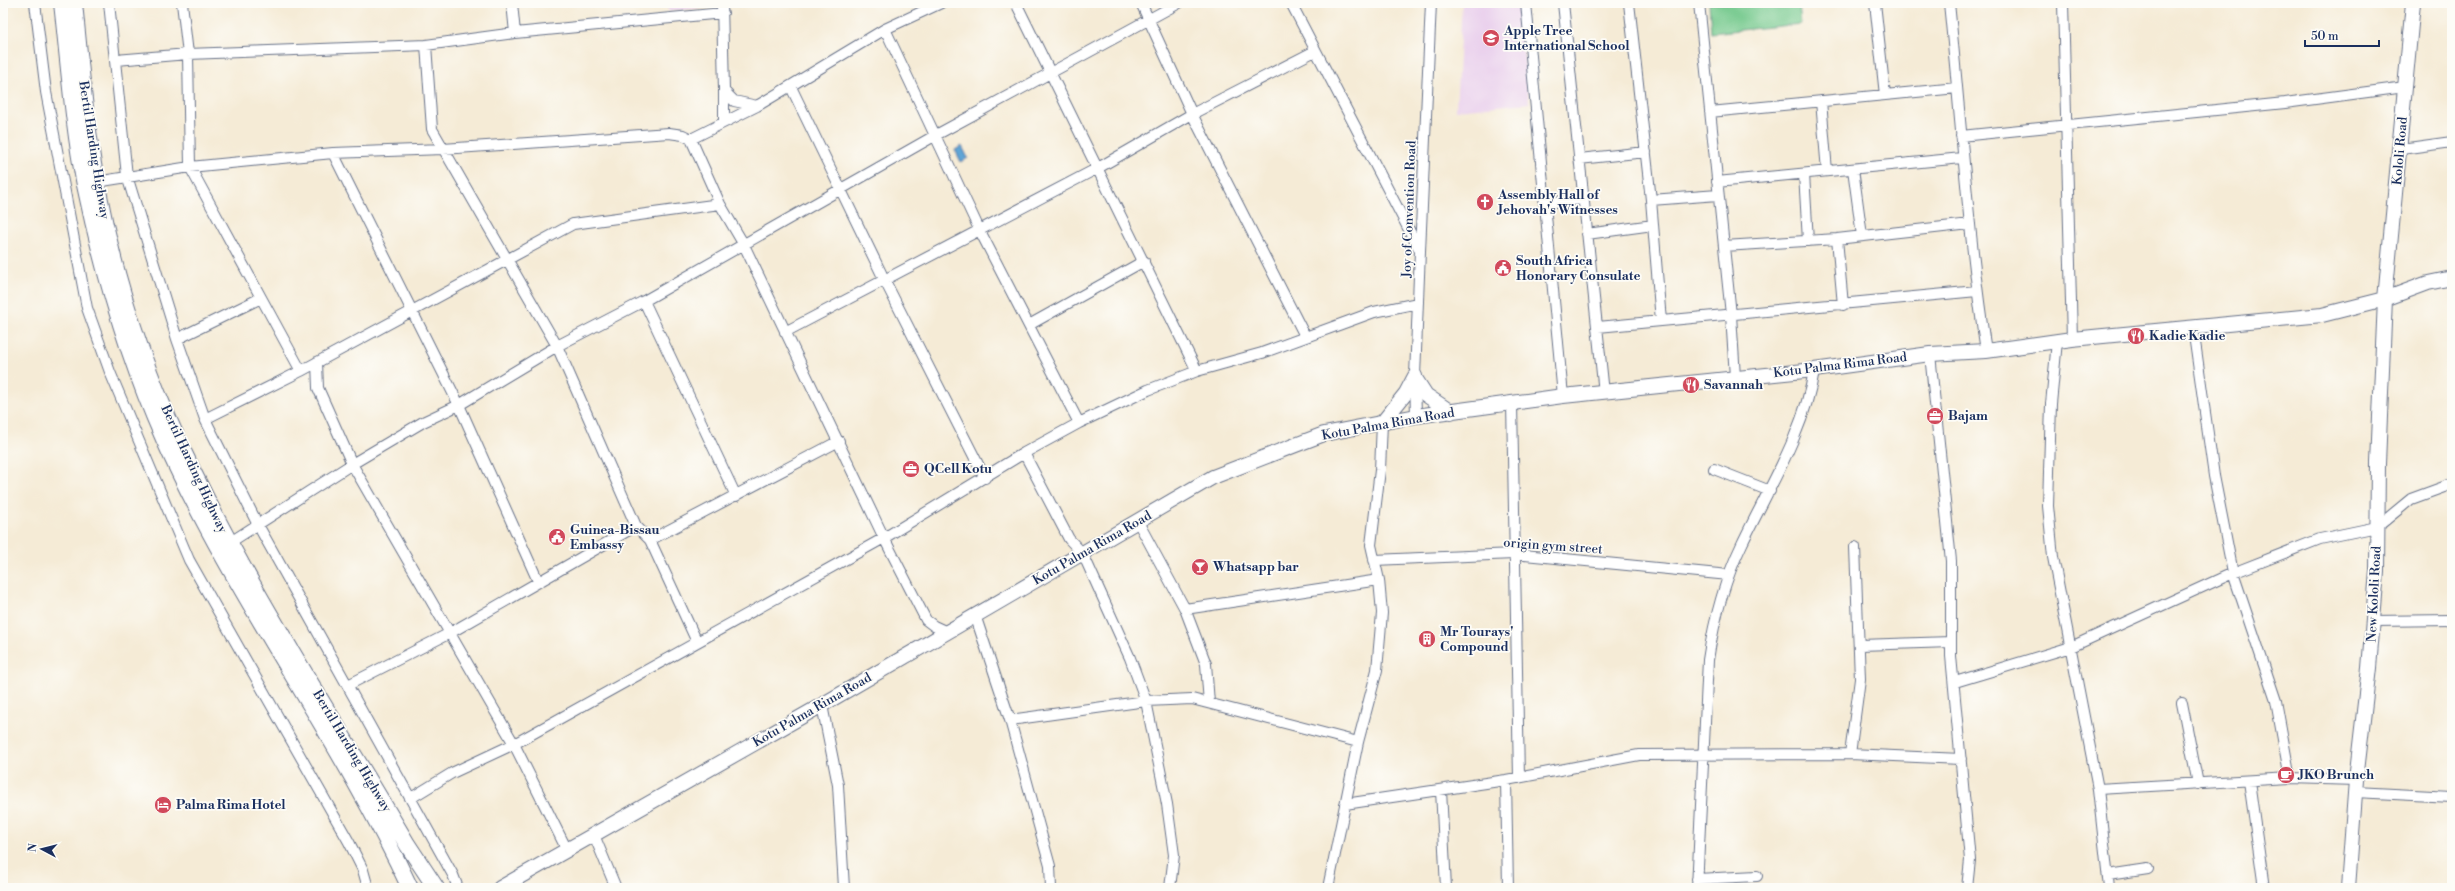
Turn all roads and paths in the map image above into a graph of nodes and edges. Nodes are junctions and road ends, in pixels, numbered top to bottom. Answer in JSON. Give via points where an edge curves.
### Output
{"nodes":[{"id":1,"x":35,"y":3,"type":"edge"},
{"id":2,"x":62,"y":3,"type":"edge"},
{"id":3,"x":74,"y":3,"type":"edge"},
{"id":4,"x":109,"y":3,"type":"edge"},
{"id":5,"x":182,"y":3,"type":"edge"},
{"id":6,"x":512,"y":3,"type":"edge"},
{"id":7,"x":941,"y":3,"type":"edge"},
{"id":8,"x":1016,"y":3,"type":"edge"},
{"id":9,"x":1141,"y":3,"type":"edge"},
{"id":10,"x":1179,"y":3,"type":"edge"},
{"id":11,"x":1291,"y":3,"type":"edge"},
{"id":12,"x":1431,"y":3,"type":"edge"},
{"id":13,"x":1526,"y":3,"type":"edge"},
{"id":14,"x":1563,"y":3,"type":"edge"},
{"id":15,"x":1629,"y":3,"type":"edge"},
{"id":16,"x":1699,"y":3,"type":"edge"},
{"id":17,"x":1875,"y":3,"type":"edge"},
{"id":18,"x":1949,"y":3,"type":"edge"},
{"id":19,"x":2063,"y":3,"type":"edge"},
{"id":20,"x":2413,"y":3,"type":"edge"},
{"id":21,"x":722,"y":8,"type":"edge"},
{"id":22,"x":1150,"y":20,"type":"junction"},
{"id":23,"x":885,"y":29,"type":"junction"},
{"id":24,"x":515,"y":33,"type":"junction"},
{"id":25,"x":426,"y":45,"type":"junction"},
{"id":26,"x":1315,"y":51,"type":"junction"},
{"id":27,"x":188,"y":54,"type":"junction"},
{"id":28,"x":116,"y":60,"type":"junction"},
{"id":29,"x":1050,"y":73,"type":"junction"},
{"id":30,"x":791,"y":87,"type":"junction"},
{"id":31,"x":2405,"y":87,"type":"junction"},
{"id":32,"x":1958,"y":88,"type":"junction"},
{"id":33,"x":724,"y":91,"type":"junction"},
{"id":34,"x":1885,"y":95,"type":"junction"},
{"id":35,"x":1820,"y":101,"type":"junction"},
{"id":36,"x":757,"y":106,"type":"junction"},
{"id":37,"x":1710,"y":112,"type":"junction"},
{"id":38,"x":1192,"y":114,"type":"junction"},
{"id":39,"x":724,"y":122,"type":"junction"},
{"id":40,"x":2065,"y":126,"type":"junction"},
{"id":41,"x":936,"y":135,"type":"junction"},
{"id":42,"x":1961,"y":136,"type":"junction"},
{"id":43,"x":691,"y":139,"type":"junction"},
{"id":44,"x":2452,"y":142,"type":"edge"},
{"id":45,"x":443,"y":148,"type":"junction"},
{"id":46,"x":2401,"y":149,"type":"junction"},
{"id":47,"x":1646,"y":152,"type":"junction"},
{"id":48,"x":333,"y":153,"type":"junction"},
{"id":49,"x":1962,"y":158,"type":"junction"},
{"id":50,"x":1579,"y":159,"type":"junction"},
{"id":51,"x":190,"y":166,"type":"junction"},
{"id":52,"x":1098,"y":168,"type":"junction"},
{"id":53,"x":1853,"y":169,"type":"junction"},
{"id":54,"x":1827,"y":171,"type":"junction"},
{"id":55,"x":1804,"y":174,"type":"junction"},
{"id":56,"x":127,"y":176,"type":"junction"},
{"id":57,"x":96,"y":182,"type":"junction"},
{"id":58,"x":1717,"y":182,"type":"junction"},
{"id":59,"x":841,"y":189,"type":"junction"},
{"id":60,"x":1718,"y":195,"type":"junction"},
{"id":61,"x":1583,"y":198,"type":"junction"},
{"id":62,"x":1651,"y":200,"type":"junction"},
{"id":63,"x":1544,"y":203,"type":"junction"},
{"id":64,"x":720,"y":204,"type":"junction"},
{"id":65,"x":1970,"y":224,"type":"junction"},
{"id":66,"x":1653,"y":225,"type":"junction"},
{"id":67,"x":979,"y":229,"type":"junction"},
{"id":68,"x":1587,"y":234,"type":"junction"},
{"id":69,"x":1862,"y":236,"type":"junction"},
{"id":70,"x":1837,"y":239,"type":"junction"},
{"id":71,"x":1808,"y":241,"type":"junction"},
{"id":72,"x":744,"y":245,"type":"junction"},
{"id":73,"x":1724,"y":246,"type":"junction"},
{"id":74,"x":1420,"y":251,"type":"junction"},
{"id":75,"x":507,"y":260,"type":"junction"},
{"id":76,"x":1144,"y":261,"type":"junction"},
{"id":77,"x":2452,"y":278,"type":"edge"},
{"id":78,"x":884,"y":279,"type":"junction"},
{"id":79,"x":1977,"y":291,"type":"junction"},
{"id":80,"x":261,"y":298,"type":"junction"},
{"id":81,"x":2385,"y":299,"type":"junction"},
{"id":82,"x":644,"y":300,"type":"junction"},
{"id":83,"x":1418,"y":303,"type":"junction"},
{"id":84,"x":1843,"y":305,"type":"junction"},
{"id":85,"x":412,"y":310,"type":"junction"},
{"id":86,"x":1731,"y":315,"type":"junction"},
{"id":87,"x":1661,"y":321,"type":"junction"},
{"id":88,"x":1029,"y":325,"type":"junction"},
{"id":89,"x":1598,"y":327,"type":"junction"},
{"id":90,"x":2193,"y":328,"type":"junction"},
{"id":91,"x":785,"y":332,"type":"junction"},
{"id":92,"x":1305,"y":336,"type":"junction"},
{"id":93,"x":177,"y":339,"type":"junction"},
{"id":94,"x":2072,"y":339,"type":"junction"},
{"id":95,"x":2057,"y":341,"type":"junction"},
{"id":96,"x":557,"y":346,"type":"junction"},
{"id":97,"x":1986,"y":350,"type":"junction"},
{"id":98,"x":1930,"y":354,"type":"junction"},
{"id":99,"x":317,"y":362,"type":"junction"},
{"id":100,"x":1814,"y":370,"type":"junction"},
{"id":101,"x":301,"y":371,"type":"junction"},
{"id":102,"x":1197,"y":371,"type":"junction"},
{"id":103,"x":1415,"y":377,"type":"junction"},
{"id":104,"x":1735,"y":377,"type":"junction"},
{"id":105,"x":1604,"y":393,"type":"junction"},
{"id":106,"x":1563,"y":396,"type":"junction"},
{"id":107,"x":1512,"y":403,"type":"junction"},
{"id":108,"x":459,"y":405,"type":"junction"},
{"id":109,"x":1451,"y":412,"type":"junction"},
{"id":110,"x":1416,"y":416,"type":"junction"},
{"id":111,"x":205,"y":419,"type":"junction"},
{"id":112,"x":1079,"y":423,"type":"junction"},
{"id":113,"x":1382,"y":423,"type":"junction"},
{"id":114,"x":838,"y":441,"type":"junction"},
{"id":115,"x":1024,"y":453,"type":"junction"},
{"id":116,"x":352,"y":464,"type":"junction"},
{"id":117,"x":1714,"y":469,"type":"dead end"},
{"id":118,"x":985,"y":478,"type":"junction"},
{"id":119,"x":2452,"y":484,"type":"edge"},
{"id":120,"x":1770,"y":491,"type":"junction"},
{"id":121,"x":736,"y":496,"type":"junction"},
{"id":122,"x":1138,"y":522,"type":"junction"},
{"id":123,"x":258,"y":525,"type":"junction"},
{"id":124,"x":636,"y":526,"type":"junction"},
{"id":125,"x":2377,"y":527,"type":"junction"},
{"id":126,"x":884,"y":538,"type":"junction"},
{"id":127,"x":650,"y":540,"type":"junction"},
{"id":128,"x":229,"y":543,"type":"junction"},
{"id":129,"x":1855,"y":547,"type":"dead end"},
{"id":130,"x":1083,"y":554,"type":"junction"},
{"id":131,"x":1514,"y":554,"type":"junction"},
{"id":132,"x":1374,"y":560,"type":"junction"},
{"id":133,"x":2233,"y":573,"type":"junction"},
{"id":134,"x":1729,"y":575,"type":"junction"},
{"id":135,"x":1379,"y":580,"type":"junction"},
{"id":136,"x":538,"y":581,"type":"junction"},
{"id":137,"x":1185,"y":610,"type":"junction"},
{"id":138,"x":975,"y":615,"type":"junction"},
{"id":139,"x":2452,"y":620,"type":"edge"},
{"id":140,"x":2373,"y":621,"type":"junction"},
{"id":141,"x":947,"y":632,"type":"junction"},
{"id":142,"x":450,"y":633,"type":"junction"},
{"id":143,"x":697,"y":642,"type":"junction"},
{"id":144,"x":1951,"y":642,"type":"junction"},
{"id":145,"x":1860,"y":645,"type":"junction"},
{"id":146,"x":2072,"y":647,"type":"junction"},
{"id":147,"x":1955,"y":682,"type":"junction"},
{"id":148,"x":348,"y":685,"type":"junction"},
{"id":149,"x":1146,"y":701,"type":"junction"},
{"id":150,"x":1209,"y":703,"type":"junction"},
{"id":151,"x":2182,"y":703,"type":"dead end"},
{"id":152,"x":822,"y":705,"type":"junction"},
{"id":153,"x":1010,"y":720,"type":"junction"},
{"id":154,"x":1358,"y":742,"type":"junction"},
{"id":155,"x":514,"y":744,"type":"junction"},
{"id":156,"x":1850,"y":754,"type":"junction"},
{"id":157,"x":1702,"y":755,"type":"junction"},
{"id":158,"x":1961,"y":759,"type":"junction"},
{"id":159,"x":1519,"y":778,"type":"junction"},
{"id":160,"x":2290,"y":778,"type":"junction"},
{"id":161,"x":1506,"y":780,"type":"junction"},
{"id":162,"x":2249,"y":781,"type":"junction"},
{"id":163,"x":2198,"y":784,"type":"junction"},
{"id":164,"x":2355,"y":786,"type":"junction"},
{"id":165,"x":2098,"y":789,"type":"junction"},
{"id":166,"x":1441,"y":790,"type":"junction"},
{"id":167,"x":2452,"y":797,"type":"edge"},
{"id":168,"x":411,"y":798,"type":"junction"},
{"id":169,"x":1345,"y":804,"type":"junction"},
{"id":170,"x":594,"y":835,"type":"junction"},
{"id":171,"x":567,"y":850,"type":"junction"},
{"id":172,"x":2148,"y":869,"type":"dead end"},
{"id":173,"x":2108,"y":875,"type":"junction"},
{"id":174,"x":1757,"y":876,"type":"dead end"},
{"id":175,"x":1697,"y":883,"type":"edge"},
{"id":176,"x":368,"y":888,"type":"edge"},
{"id":177,"x":410,"y":888,"type":"edge"},
{"id":178,"x":436,"y":888,"type":"edge"},
{"id":179,"x":458,"y":888,"type":"edge"},
{"id":180,"x":500,"y":888,"type":"edge"},
{"id":181,"x":616,"y":888,"type":"edge"},
{"id":182,"x":844,"y":888,"type":"edge"},
{"id":183,"x":1051,"y":888,"type":"edge"},
{"id":184,"x":1170,"y":888,"type":"edge"},
{"id":185,"x":1328,"y":888,"type":"edge"},
{"id":186,"x":1446,"y":888,"type":"edge"},
{"id":187,"x":1508,"y":888,"type":"edge"},
{"id":188,"x":1967,"y":888,"type":"edge"},
{"id":189,"x":2109,"y":888,"type":"edge"},
{"id":190,"x":2264,"y":888,"type":"edge"},
{"id":191,"x":2348,"y":888,"type":"edge"}],
"edges":[{"from":1,"to":176,"type":"street","via":[[46,92],[87,308],[110,372],[189,560],[348,842]]},
{"from":2,"to":177,"type":"main road","name":"Bertil Harding Highway","via":[[85,184],[101,255],[120,322],[164,439],[223,555],[312,708]]},
{"from":3,"to":57,"type":"main road","name":"Bertil Harding Highway","via":[[83,94]]},
{"from":4,"to":28,"type":"street"},
{"from":5,"to":27,"type":"street"},
{"from":6,"to":24,"type":"street"},
{"from":7,"to":23,"type":"street"},
{"from":8,"to":29,"type":"street"},
{"from":9,"to":22,"type":"street"},
{"from":10,"to":22,"type":"street"},
{"from":11,"to":26,"type":"street"},
{"from":12,"to":74,"type":"street","name":"Joy of Convention Road"},
{"from":13,"to":63,"type":"street"},
{"from":14,"to":50,"type":"street"},
{"from":15,"to":47,"type":"street"},
{"from":16,"to":37,"type":"street"},
{"from":17,"to":34,"type":"street"},
{"from":18,"to":32,"type":"street"},
{"from":19,"to":40,"type":"street"},
{"from":20,"to":31,"type":"street","name":"Kololi Road"},
{"from":21,"to":24,"type":"street"},
{"from":21,"to":33,"type":"street"},
{"from":22,"to":29,"type":"street"},
{"from":22,"to":38,"type":"street"},
{"from":23,"to":30,"type":"street"},
{"from":23,"to":41,"type":"street"},
{"from":24,"to":25,"type":"street"},
{"from":25,"to":27,"type":"street"},
{"from":25,"to":45,"type":"street","via":[[432,129]]},
{"from":26,"to":38,"type":"street"},
{"from":26,"to":74,"type":"street"},
{"from":27,"to":28,"type":"street"},
{"from":27,"to":51,"type":"street"},
{"from":28,"to":56,"type":"street"},
{"from":29,"to":41,"type":"street"},
{"from":29,"to":52,"type":"street"},
{"from":30,"to":36,"type":"street"},
{"from":30,"to":59,"type":"street"},
{"from":31,"to":40,"type":"street","via":[[2285,103]]},
{"from":31,"to":46,"type":"street","name":"Kololi Road"},
{"from":32,"to":34,"type":"street"},
{"from":32,"to":42,"type":"street"},
{"from":33,"to":36,"type":"street","via":[[734,101]]},
{"from":33,"to":39,"type":"street"},
{"from":34,"to":35,"type":"street"},
{"from":35,"to":37,"type":"street"},
{"from":35,"to":54,"type":"street"},
{"from":36,"to":39,"type":"street"},
{"from":37,"to":58,"type":"street"},
{"from":38,"to":52,"type":"street"},
{"from":38,"to":92,"type":"street"},
{"from":39,"to":43,"type":"street"},
{"from":40,"to":42,"type":"street"},
{"from":40,"to":94,"type":"street"},
{"from":41,"to":59,"type":"street"},
{"from":41,"to":67,"type":"street"},
{"from":42,"to":49,"type":"street"},
{"from":43,"to":45,"type":"street","via":[[669,133]]},
{"from":43,"to":64,"type":"street"},
{"from":44,"to":46,"type":"street"},
{"from":45,"to":48,"type":"street"},
{"from":45,"to":75,"type":"street"},
{"from":46,"to":81,"type":"street","name":"Kololi Road"},
{"from":47,"to":50,"type":"street"},
{"from":47,"to":62,"type":"street"},
{"from":48,"to":51,"type":"street"},
{"from":48,"to":85,"type":"street"},
{"from":49,"to":53,"type":"street"},
{"from":49,"to":65,"type":"street"},
{"from":50,"to":61,"type":"street"},
{"from":51,"to":56,"type":"street"},
{"from":51,"to":80,"type":"street"},
{"from":52,"to":67,"type":"street"},
{"from":52,"to":76,"type":"street"},
{"from":53,"to":54,"type":"street"},
{"from":53,"to":69,"type":"street"},
{"from":54,"to":55,"type":"street"},
{"from":55,"to":58,"type":"street"},
{"from":55,"to":71,"type":"street"},
{"from":56,"to":57,"type":"street"},
{"from":56,"to":93,"type":"street"},
{"from":57,"to":128,"type":"main road","name":"Bertil Harding Highway","via":[[112,252],[149,368],[175,434]]},
{"from":58,"to":60,"type":"street"},
{"from":59,"to":72,"type":"street"},
{"from":59,"to":78,"type":"street"},
{"from":60,"to":62,"type":"street"},
{"from":60,"to":73,"type":"street"},
{"from":61,"to":63,"type":"street"},
{"from":61,"to":68,"type":"street"},
{"from":62,"to":66,"type":"street"},
{"from":63,"to":106,"type":"street"},
{"from":64,"to":72,"type":"street"},
{"from":64,"to":75,"type":"street","via":[[573,224]]},
{"from":65,"to":69,"type":"street"},
{"from":65,"to":79,"type":"street"},
{"from":66,"to":68,"type":"street"},
{"from":66,"to":87,"type":"street"},
{"from":67,"to":78,"type":"street"},
{"from":67,"to":88,"type":"street"},
{"from":68,"to":89,"type":"street"},
{"from":69,"to":70,"type":"street"},
{"from":70,"to":71,"type":"street"},
{"from":70,"to":84,"type":"street"},
{"from":71,"to":73,"type":"street"},
{"from":72,"to":82,"type":"street"},
{"from":72,"to":91,"type":"street"},
{"from":73,"to":86,"type":"street"},
{"from":74,"to":83,"type":"street","name":"Joy of Convention Road"},
{"from":75,"to":85,"type":"street"},
{"from":75,"to":96,"type":"street"},
{"from":76,"to":88,"type":"street"},
{"from":76,"to":102,"type":"street"},
{"from":77,"to":81,"type":"street","name":"Kotu Palma Rima Road","via":[[2428,283]]},
{"from":78,"to":91,"type":"street"},
{"from":78,"to":118,"type":"street"},
{"from":79,"to":84,"type":"street"},
{"from":79,"to":97,"type":"street"},
{"from":80,"to":93,"type":"street"},
{"from":80,"to":101,"type":"street"},
{"from":81,"to":90,"type":"street","name":"Kotu Palma Rima Road","via":[[2322,315]]},
{"from":81,"to":125,"type":"street","name":"New Kololi Road"},
{"from":82,"to":96,"type":"street"},
{"from":82,"to":121,"type":"street"},
{"from":83,"to":92,"type":"street","via":[[1374,312]]},
{"from":83,"to":103,"type":"street","name":"Joy of Convention Road"},
{"from":84,"to":86,"type":"street"},
{"from":85,"to":99,"type":"street"},
{"from":85,"to":108,"type":"street"},
{"from":86,"to":87,"type":"street"},
{"from":86,"to":104,"type":"street"},
{"from":87,"to":89,"type":"street"},
{"from":88,"to":112,"type":"street"},
{"from":89,"to":105,"type":"street"},
{"from":90,"to":94,"type":"street","name":"Kotu Palma Rima Road"},
{"from":90,"to":133,"type":"street","via":[[2214,476]]},
{"from":91,"to":114,"type":"street"},
{"from":92,"to":102,"type":"street","via":[[1262,353]]},
{"from":93,"to":111,"type":"street"},
{"from":94,"to":95,"type":"street","name":"Kotu Palma Rima Road"},
{"from":95,"to":97,"type":"street","name":"Kotu Palma Rima Road"},
{"from":95,"to":146,"type":"street","via":[[2051,404],[2048,506],[2053,557]]},
{"from":96,"to":108,"type":"street"},
{"from":96,"to":124,"type":"street"},
{"from":97,"to":98,"type":"street","name":"Kotu Palma Rima Road"},
{"from":98,"to":100,"type":"street","name":"Kotu Palma Rima Road"},
{"from":98,"to":144,"type":"street","via":[[1951,561]]},
{"from":99,"to":101,"type":"street"},
{"from":99,"to":116,"type":"street","via":[[318,388]]},
{"from":100,"to":104,"type":"street","name":"Kotu Palma Rima Road"},
{"from":100,"to":120,"type":"street","via":[[1811,390]]},
{"from":101,"to":111,"type":"street"},
{"from":102,"to":112,"type":"street","via":[[1148,390]]},
{"from":103,"to":109,"type":"street","via":[[1426,395]]},
{"from":103,"to":110,"type":"street","name":"Joy of Convention Road"},
{"from":103,"to":113,"type":"street","via":[[1402,399]]},
{"from":104,"to":105,"type":"street","name":"Kotu Palma Rima Road"},
{"from":105,"to":106,"type":"street","name":"Kotu Palma Rima Road"},
{"from":106,"to":107,"type":"street","name":"Kotu Palma Rima Road"},
{"from":107,"to":109,"type":"street","name":"Kotu Palma Rima Road"},
{"from":107,"to":131,"type":"street"},
{"from":108,"to":116,"type":"street","via":[[423,422]]},
{"from":108,"to":136,"type":"street"},
{"from":109,"to":110,"type":"street","name":"Kotu Palma Rima Road"},
{"from":110,"to":113,"type":"street","name":"Kotu Palma Rima Road"},
{"from":111,"to":123,"type":"street"},
{"from":112,"to":115,"type":"street"},
{"from":113,"to":122,"type":"street","name":"Kotu Palma Rima Road","via":[[1324,434],[1257,459],[1213,477]]},
{"from":113,"to":132,"type":"street","via":[[1380,470],[1371,545]]},
{"from":114,"to":121,"type":"street"},
{"from":114,"to":126,"type":"street"},
{"from":115,"to":118,"type":"street"},
{"from":115,"to":130,"type":"street","via":[[1069,538]]},
{"from":116,"to":123,"type":"street"},
{"from":116,"to":142,"type":"street"},
{"from":117,"to":120,"type":"street"},
{"from":118,"to":126,"type":"street"},
{"from":119,"to":125,"type":"street","via":[[2411,499]]},
{"from":120,"to":134,"type":"street"},
{"from":121,"to":127,"type":"street"},
{"from":122,"to":130,"type":"street","name":"Kotu Palma Rima Road"},
{"from":122,"to":137,"type":"street"},
{"from":123,"to":128,"type":"street"},
{"from":123,"to":148,"type":"street"},
{"from":124,"to":127,"type":"street"},
{"from":124,"to":136,"type":"street"},
{"from":125,"to":133,"type":"street","via":[[2320,539]]},
{"from":125,"to":140,"type":"street","name":"New Kololi Road"},
{"from":126,"to":141,"type":"street","via":[[926,620]]},
{"from":126,"to":143,"type":"street"},
{"from":127,"to":143,"type":"street"},
{"from":128,"to":178,"type":"main road","name":"Bertil Harding Highway","via":[[407,844]]},
{"from":129,"to":145,"type":"street"},
{"from":130,"to":138,"type":"street","name":"Kotu Palma Rima Road"},
{"from":130,"to":149,"type":"street","via":[[1130,658]]},
{"from":131,"to":132,"type":"street","name":"origin gym street"},
{"from":131,"to":134,"type":"street","name":"origin gym street"},
{"from":131,"to":159,"type":"street"},
{"from":132,"to":135,"type":"street"},
{"from":133,"to":146,"type":"street"},
{"from":133,"to":160,"type":"street","via":[[2276,701]]},
{"from":134,"to":157,"type":"street","via":[[1714,625],[1708,660]]},
{"from":135,"to":137,"type":"street"},
{"from":135,"to":154,"type":"street","via":[[1382,613],[1377,670]]},
{"from":136,"to":142,"type":"street"},
{"from":137,"to":150,"type":"street","via":[[1206,664]]},
{"from":138,"to":141,"type":"street","name":"Kotu Palma Rima Road"},
{"from":138,"to":153,"type":"street"},
{"from":139,"to":140,"type":"street"},
{"from":140,"to":164,"type":"street","name":"New Kololi Road"},
{"from":141,"to":152,"type":"street","name":"Kotu Palma Rima Road"},
{"from":142,"to":148,"type":"street"},
{"from":142,"to":155,"type":"street"},
{"from":143,"to":155,"type":"street"},
{"from":144,"to":145,"type":"street"},
{"from":144,"to":147,"type":"street"},
{"from":145,"to":156,"type":"street","via":[[1860,679]]},
{"from":146,"to":147,"type":"street"},
{"from":146,"to":165,"type":"street"},
{"from":147,"to":158,"type":"street"},
{"from":148,"to":168,"type":"street"},
{"from":149,"to":150,"type":"street","via":[[1192,699]]},
{"from":149,"to":153,"type":"street"},
{"from":149,"to":184,"type":"street","via":[[1167,804],[1174,855]]},
{"from":150,"to":154,"type":"street"},
{"from":151,"to":163,"type":"street"},
{"from":152,"to":170,"type":"street","name":"Kotu Palma Rima Road"},
{"from":152,"to":182,"type":"street","via":[[838,785]]},
{"from":153,"to":183,"type":"street","via":[[1050,866]]},
{"from":154,"to":169,"type":"street"},
{"from":155,"to":168,"type":"street","via":[[452,773]]},
{"from":155,"to":171,"type":"street"},
{"from":156,"to":157,"type":"street"},
{"from":156,"to":158,"type":"street"},
{"from":157,"to":159,"type":"street","via":[[1639,755]]},
{"from":157,"to":175,"type":"street"},
{"from":158,"to":188,"type":"street","via":[[1970,860]]},
{"from":159,"to":161,"type":"street"},
{"from":160,"to":162,"type":"street"},
{"from":160,"to":164,"type":"street"},
{"from":161,"to":166,"type":"street"},
{"from":161,"to":187,"type":"street"},
{"from":162,"to":163,"type":"street"},
{"from":162,"to":190,"type":"street"},
{"from":163,"to":165,"type":"street"},
{"from":164,"to":167,"type":"street"},
{"from":164,"to":191,"type":"street","name":"New Kololi Road"},
{"from":165,"to":173,"type":"street"},
{"from":166,"to":169,"type":"street"},
{"from":166,"to":186,"type":"street"},
{"from":168,"to":179,"type":"street"},
{"from":169,"to":185,"type":"street"},
{"from":170,"to":171,"type":"street","name":"Kotu Palma Rima Road"},
{"from":170,"to":181,"type":"street"},
{"from":171,"to":180,"type":"street","name":"Kotu Palma Rima Road"},
{"from":172,"to":173,"type":"street"},
{"from":173,"to":189,"type":"street"},
{"from":174,"to":175,"type":"street"}]}
